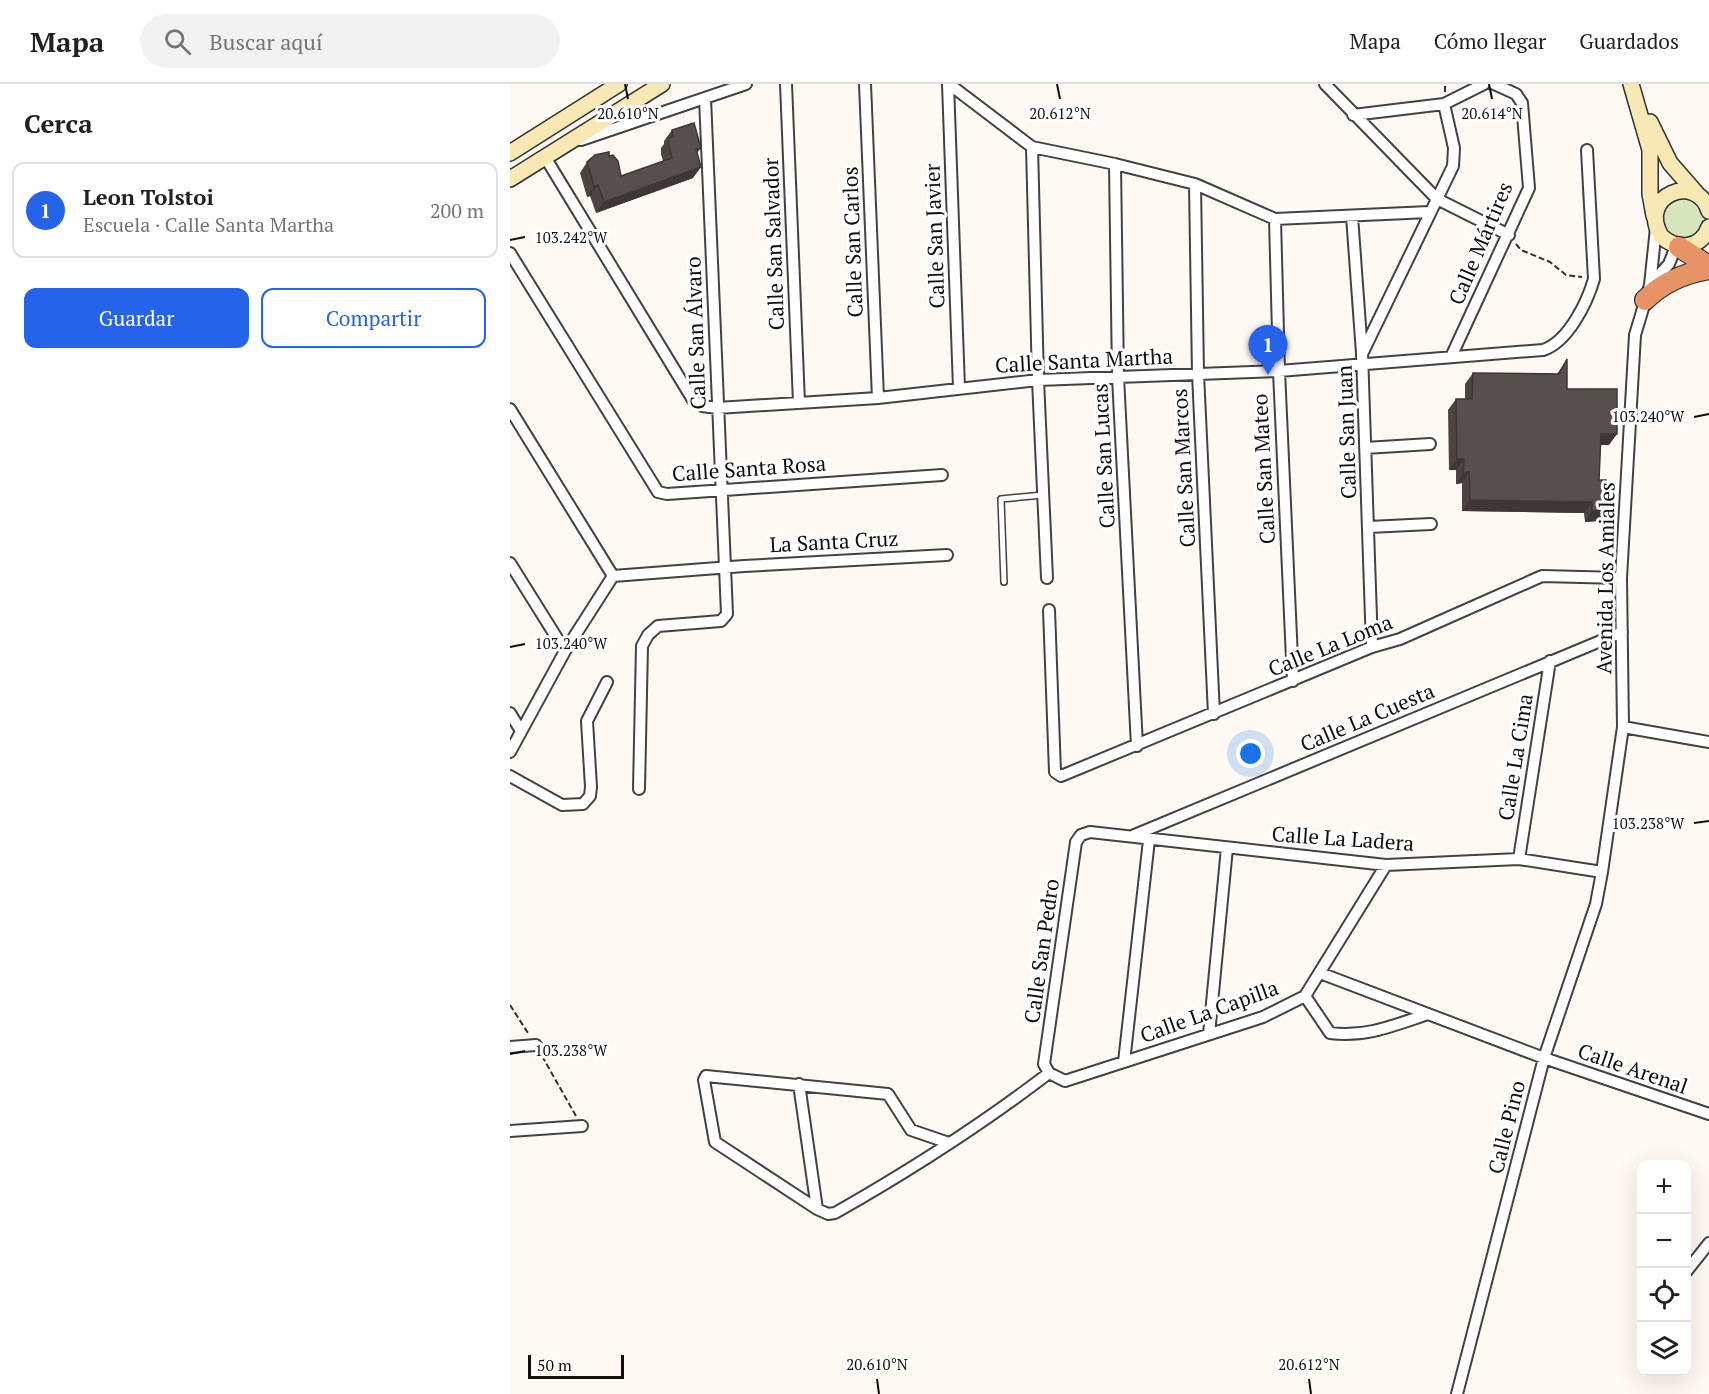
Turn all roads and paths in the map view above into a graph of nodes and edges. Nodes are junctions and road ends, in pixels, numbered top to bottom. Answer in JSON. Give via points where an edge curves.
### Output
{"nodes":[{"id":1,"x":619,"y":84,"type":"edge"},
{"id":2,"x":662,"y":84,"type":"edge"},
{"id":3,"x":746,"y":84,"type":"edge"},
{"id":4,"x":786,"y":84,"type":"edge"},
{"id":5,"x":865,"y":84,"type":"edge"},
{"id":6,"x":949,"y":84,"type":"edge"},
{"id":7,"x":1325,"y":84,"type":"edge"},
{"id":8,"x":1484,"y":84,"type":"edge"},
{"id":9,"x":1494,"y":84,"type":"edge"},
{"id":10,"x":1631,"y":84,"type":"edge"},
{"id":11,"x":1638,"y":84,"type":"edge"},
{"id":12,"x":705,"y":98,"type":"junction"},
{"id":13,"x":1444,"y":104,"type":"junction"},
{"id":14,"x":1353,"y":115,"type":"junction"},
{"id":15,"x":562,"y":146,"type":"junction"},
{"id":16,"x":1032,"y":147,"type":"junction"},
{"id":17,"x":1587,"y":150,"type":"dead end"},
{"id":18,"x":510,"y":153,"type":"edge"},
{"id":19,"x":545,"y":157,"type":"junction"},
{"id":20,"x":1115,"y":164,"type":"junction"},
{"id":21,"x":510,"y":179,"type":"edge"},
{"id":22,"x":1194,"y":184,"type":"junction"},
{"id":23,"x":1697,"y":195,"type":"junction"},
{"id":24,"x":1437,"y":200,"type":"junction"},
{"id":25,"x":1708,"y":208,"type":"edge"},
{"id":26,"x":1429,"y":212,"type":"junction"},
{"id":27,"x":1352,"y":216,"type":"junction"},
{"id":28,"x":1275,"y":219,"type":"junction"},
{"id":29,"x":1655,"y":223,"type":"junction"},
{"id":30,"x":1709,"y":227,"type":"edge"},
{"id":31,"x":1509,"y":235,"type":"junction"},
{"id":32,"x":1690,"y":246,"type":"edge"},
{"id":33,"x":510,"y":253,"type":"edge"},
{"id":34,"x":1709,"y":268,"type":"edge"},
{"id":35,"x":1594,"y":279,"type":"junction"},
{"id":36,"x":1647,"y":292,"type":"junction"},
{"id":37,"x":1451,"y":357,"type":"junction"},
{"id":38,"x":1362,"y":359,"type":"junction"},
{"id":39,"x":1278,"y":370,"type":"junction"},
{"id":40,"x":1198,"y":374,"type":"junction"},
{"id":41,"x":1118,"y":377,"type":"junction"},
{"id":42,"x":1038,"y":380,"type":"junction"},
{"id":43,"x":959,"y":387,"type":"junction"},
{"id":44,"x":878,"y":398,"type":"junction"},
{"id":45,"x":799,"y":403,"type":"junction"},
{"id":46,"x":717,"y":408,"type":"junction"},
{"id":47,"x":510,"y":409,"type":"edge"},
{"id":48,"x":1430,"y":444,"type":"dead end"},
{"id":49,"x":1365,"y":448,"type":"junction"},
{"id":50,"x":942,"y":474,"type":"dead end"},
{"id":51,"x":721,"y":490,"type":"junction"},
{"id":52,"x":1044,"y":495,"type":"junction"},
{"id":53,"x":1431,"y":524,"type":"dead end"},
{"id":54,"x":1369,"y":527,"type":"junction"},
{"id":55,"x":947,"y":555,"type":"dead end"},
{"id":56,"x":510,"y":563,"type":"edge"},
{"id":57,"x":723,"y":567,"type":"junction"},
{"id":58,"x":614,"y":576,"type":"junction"},
{"id":59,"x":1047,"y":578,"type":"dead end"},
{"id":60,"x":1622,"y":578,"type":"junction"},
{"id":61,"x":1004,"y":582,"type":"dead end"},
{"id":62,"x":1049,"y":610,"type":"dead end"},
{"id":63,"x":1622,"y":632,"type":"junction"},
{"id":64,"x":1372,"y":647,"type":"junction"},
{"id":65,"x":565,"y":651,"type":"junction"},
{"id":66,"x":1550,"y":661,"type":"junction"},
{"id":67,"x":1293,"y":681,"type":"junction"},
{"id":68,"x":607,"y":682,"type":"dead end"},
{"id":69,"x":510,"y":713,"type":"edge"},
{"id":70,"x":1214,"y":714,"type":"junction"},
{"id":71,"x":1623,"y":727,"type":"junction"},
{"id":72,"x":521,"y":731,"type":"junction"},
{"id":73,"x":1709,"y":742,"type":"edge"},
{"id":74,"x":1137,"y":746,"type":"junction"},
{"id":75,"x":510,"y":752,"type":"edge"},
{"id":76,"x":510,"y":776,"type":"edge"},
{"id":77,"x":639,"y":789,"type":"dead end"},
{"id":78,"x":1081,"y":835,"type":"joint"},
{"id":79,"x":1128,"y":837,"type":"junction"},
{"id":80,"x":1149,"y":840,"type":"junction"},
{"id":81,"x":1227,"y":848,"type":"junction"},
{"id":82,"x":1519,"y":859,"type":"junction"},
{"id":83,"x":1386,"y":865,"type":"junction"},
{"id":84,"x":1602,"y":872,"type":"junction"},
{"id":85,"x":1320,"y":973,"type":"junction"},
{"id":86,"x":1305,"y":996,"type":"junction"},
{"id":87,"x":510,"y":1005,"type":"edge"},
{"id":88,"x":1428,"y":1014,"type":"junction"},
{"id":89,"x":1209,"y":1035,"type":"junction"},
{"id":90,"x":536,"y":1045,"type":"junction"},
{"id":91,"x":510,"y":1047,"type":"edge"},
{"id":92,"x":1544,"y":1058,"type":"junction"},
{"id":93,"x":1124,"y":1062,"type":"junction"},
{"id":94,"x":1049,"y":1073,"type":"junction"},
{"id":95,"x":799,"y":1084,"type":"junction"},
{"id":96,"x":1709,"y":1114,"type":"edge"},
{"id":97,"x":582,"y":1126,"type":"joint"},
{"id":98,"x":510,"y":1131,"type":"edge"},
{"id":99,"x":949,"y":1143,"type":"junction"},
{"id":100,"x":817,"y":1209,"type":"junction"},
{"id":101,"x":1709,"y":1243,"type":"edge"},
{"id":102,"x":1689,"y":1268,"type":"edge"},
{"id":103,"x":1457,"y":1394,"type":"edge"}],
"edges":[{"from":1,"to":18,"type":"street"},
{"from":2,"to":15,"type":"street"},
{"from":3,"to":12,"type":"street"},
{"from":4,"to":45,"type":"street","name":"Calle San Salvador"},
{"from":5,"to":44,"type":"street","name":"Calle San Carlos"},
{"from":6,"to":16,"type":"street"},
{"from":6,"to":43,"type":"street","name":"Calle San Javier"},
{"from":7,"to":14,"type":"street"},
{"from":8,"to":13,"type":"street"},
{"from":9,"to":31,"type":"street","name":"Calle Mártires","via":[[1516,94],[1522,103],[1529,188]]},
{"from":10,"to":29,"type":"street","via":[[1650,150],[1650,194]]},
{"from":11,"to":23,"type":"street","via":[[1667,157]]},
{"from":12,"to":15,"type":"street"},
{"from":12,"to":46,"type":"street","name":"Calle San Álvaro"},
{"from":13,"to":14,"type":"street"},
{"from":13,"to":24,"type":"street","via":[[1454,148],[1453,166]]},
{"from":14,"to":24,"type":"street"},
{"from":15,"to":19,"type":"street"},
{"from":16,"to":20,"type":"street"},
{"from":16,"to":42,"type":"street"},
{"from":17,"to":35,"type":"street","name":"Calle Santa Martha"},
{"from":19,"to":21,"type":"street"},
{"from":19,"to":46,"type":"street","name":"Calle Santa Martha","via":[[693,400]]},
{"from":20,"to":22,"type":"street"},
{"from":20,"to":41,"type":"street","name":"Calle San Lucas"},
{"from":22,"to":28,"type":"street"},
{"from":22,"to":40,"type":"street","name":"Calle San Marcos"},
{"from":23,"to":25,"type":"street"},
{"from":23,"to":29,"type":"street","via":[[1680,190],[1665,196],[1656,210]]},
{"from":24,"to":26,"type":"street"},
{"from":24,"to":31,"type":"street"},
{"from":26,"to":27,"type":"street"},
{"from":26,"to":38,"type":"street"},
{"from":27,"to":28,"type":"street"},
{"from":27,"to":38,"type":"street","name":"Calle San Juan"},
{"from":28,"to":39,"type":"street","name":"Calle San Mateo"},
{"from":29,"to":32,"type":"street","via":[[1668,242]]},
{"from":29,"to":36,"type":"street","name":"Avenida Los Amiales"},
{"from":30,"to":32,"type":"street"},
{"from":31,"to":35,"type":"path","via":[[1521,250],[1550,262],[1566,274]]},
{"from":31,"to":37,"type":"street","name":"Calle Mártires"},
{"from":32,"to":34,"type":"highway"},
{"from":32,"to":36,"type":"street","name":"Avenida Los Amiales","via":[[1669,264]]},
{"from":33,"to":51,"type":"street","name":"Calle Santa Rosa","via":[[658,492]]},
{"from":34,"to":36,"type":"highway"},
{"from":35,"to":37,"type":"street","name":"Calle Santa Martha","via":[[1561,341],[1553,347]]},
{"from":36,"to":60,"type":"street","name":"Avenida Los Amiales","via":[[1635,335]]},
{"from":37,"to":38,"type":"street","name":"Calle Santa Martha"},
{"from":38,"to":39,"type":"street","name":"Calle Santa Martha"},
{"from":38,"to":49,"type":"street","name":"Calle San Juan"},
{"from":39,"to":40,"type":"street","name":"Calle Santa Martha"},
{"from":39,"to":67,"type":"street","name":"Calle San Mateo"},
{"from":40,"to":41,"type":"street","name":"Calle Santa Martha"},
{"from":40,"to":70,"type":"street","name":"Calle San Marcos"},
{"from":41,"to":42,"type":"street","name":"Calle Santa Martha"},
{"from":41,"to":74,"type":"street","name":"Calle San Lucas"},
{"from":42,"to":43,"type":"street","name":"Calle Santa Martha"},
{"from":42,"to":52,"type":"street"},
{"from":43,"to":44,"type":"street","name":"Calle Santa Martha"},
{"from":44,"to":45,"type":"street","name":"Calle Santa Martha"},
{"from":45,"to":46,"type":"street","name":"Calle Santa Martha"},
{"from":46,"to":51,"type":"street","name":"Calle San Álvaro"},
{"from":47,"to":58,"type":"street"},
{"from":48,"to":49,"type":"street"},
{"from":49,"to":54,"type":"street","name":"Calle San Juan"},
{"from":50,"to":51,"type":"street","name":"Calle Santa Rosa"},
{"from":51,"to":57,"type":"street","name":"Calle San Álvaro"},
{"from":52,"to":59,"type":"street"},
{"from":52,"to":61,"type":"lane","via":[[1001,499]]},
{"from":53,"to":54,"type":"street"},
{"from":54,"to":64,"type":"street","name":"Calle San Juan"},
{"from":55,"to":57,"type":"street","name":"La Santa Cruz"},
{"from":56,"to":65,"type":"street"},
{"from":57,"to":58,"type":"street","name":"La Santa Cruz"},
{"from":57,"to":77,"type":"street","name":"Calle San Álvaro","via":[[727,614],[721,621],[658,626],[642,645]]},
{"from":58,"to":65,"type":"street"},
{"from":60,"to":63,"type":"street","name":"Avenida Los Amiales"},
{"from":60,"to":64,"type":"street","name":"Calle La Loma","via":[[1542,576],[1400,639]]},
{"from":62,"to":74,"type":"street","name":"Calle La Loma","via":[[1055,772],[1058,775]]},
{"from":63,"to":66,"type":"street","name":"Calle La Cuesta"},
{"from":63,"to":71,"type":"street","name":"Avenida Los Amiales"},
{"from":64,"to":67,"type":"street","name":"Calle La Loma"},
{"from":65,"to":72,"type":"street"},
{"from":66,"to":79,"type":"street","name":"Calle La Cuesta"},
{"from":66,"to":82,"type":"street","name":"Calle La Cima"},
{"from":67,"to":70,"type":"street","name":"Calle La Loma"},
{"from":68,"to":76,"type":"street","via":[[587,721],[590,796],[583,804],[562,805]]},
{"from":69,"to":72,"type":"street"},
{"from":70,"to":74,"type":"street","name":"Calle La Loma"},
{"from":71,"to":73,"type":"street"},
{"from":71,"to":84,"type":"street","name":"Avenida Los Amiales"},
{"from":72,"to":75,"type":"street"},
{"from":78,"to":79,"type":"street","name":"Calle La Ladera","via":[[1090,832]]},
{"from":78,"to":94,"type":"street","name":"Calle San Pedro","via":[[1076,842],[1044,1065]]},
{"from":79,"to":80,"type":"street","name":"Calle La Ladera"},
{"from":80,"to":81,"type":"street","name":"Calle La Ladera"},
{"from":80,"to":93,"type":"street"},
{"from":81,"to":83,"type":"street","name":"Calle La Ladera"},
{"from":81,"to":89,"type":"street"},
{"from":82,"to":83,"type":"street","name":"Calle La Ladera"},
{"from":82,"to":84,"type":"street","name":"Calle La Ladera"},
{"from":83,"to":85,"type":"street","name":"Calle La Capilla"},
{"from":84,"to":92,"type":"street","name":"Calle Pino","via":[[1596,904]]},
{"from":85,"to":86,"type":"street","name":"Calle La Capilla"},
{"from":85,"to":88,"type":"street","name":"Calle Arenal"},
{"from":86,"to":88,"type":"street","via":[[1330,1033],[1364,1035]]},
{"from":86,"to":89,"type":"street","name":"Calle La Capilla","via":[[1263,1017]]},
{"from":87,"to":90,"type":"path"},
{"from":88,"to":92,"type":"street","name":"Calle Arenal"},
{"from":89,"to":93,"type":"street","name":"Calle La Capilla"},
{"from":90,"to":91,"type":"street"},
{"from":90,"to":97,"type":"path"},
{"from":92,"to":96,"type":"street","name":"Calle Arenal"},
{"from":92,"to":103,"type":"street","name":"Calle Pino"},
{"from":93,"to":94,"type":"street","name":"Calle La Capilla","via":[[1065,1082]]},
{"from":94,"to":99,"type":"street"},
{"from":95,"to":99,"type":"street","via":[[888,1094],[911,1130]]},
{"from":95,"to":100,"type":"street"},
{"from":95,"to":100,"type":"street","via":[[711,1075],[704,1080],[715,1142]]},
{"from":97,"to":98,"type":"street"},
{"from":99,"to":100,"type":"street","via":[[916,1167],[835,1213]]},
{"from":101,"to":102,"type":"street"}]}
